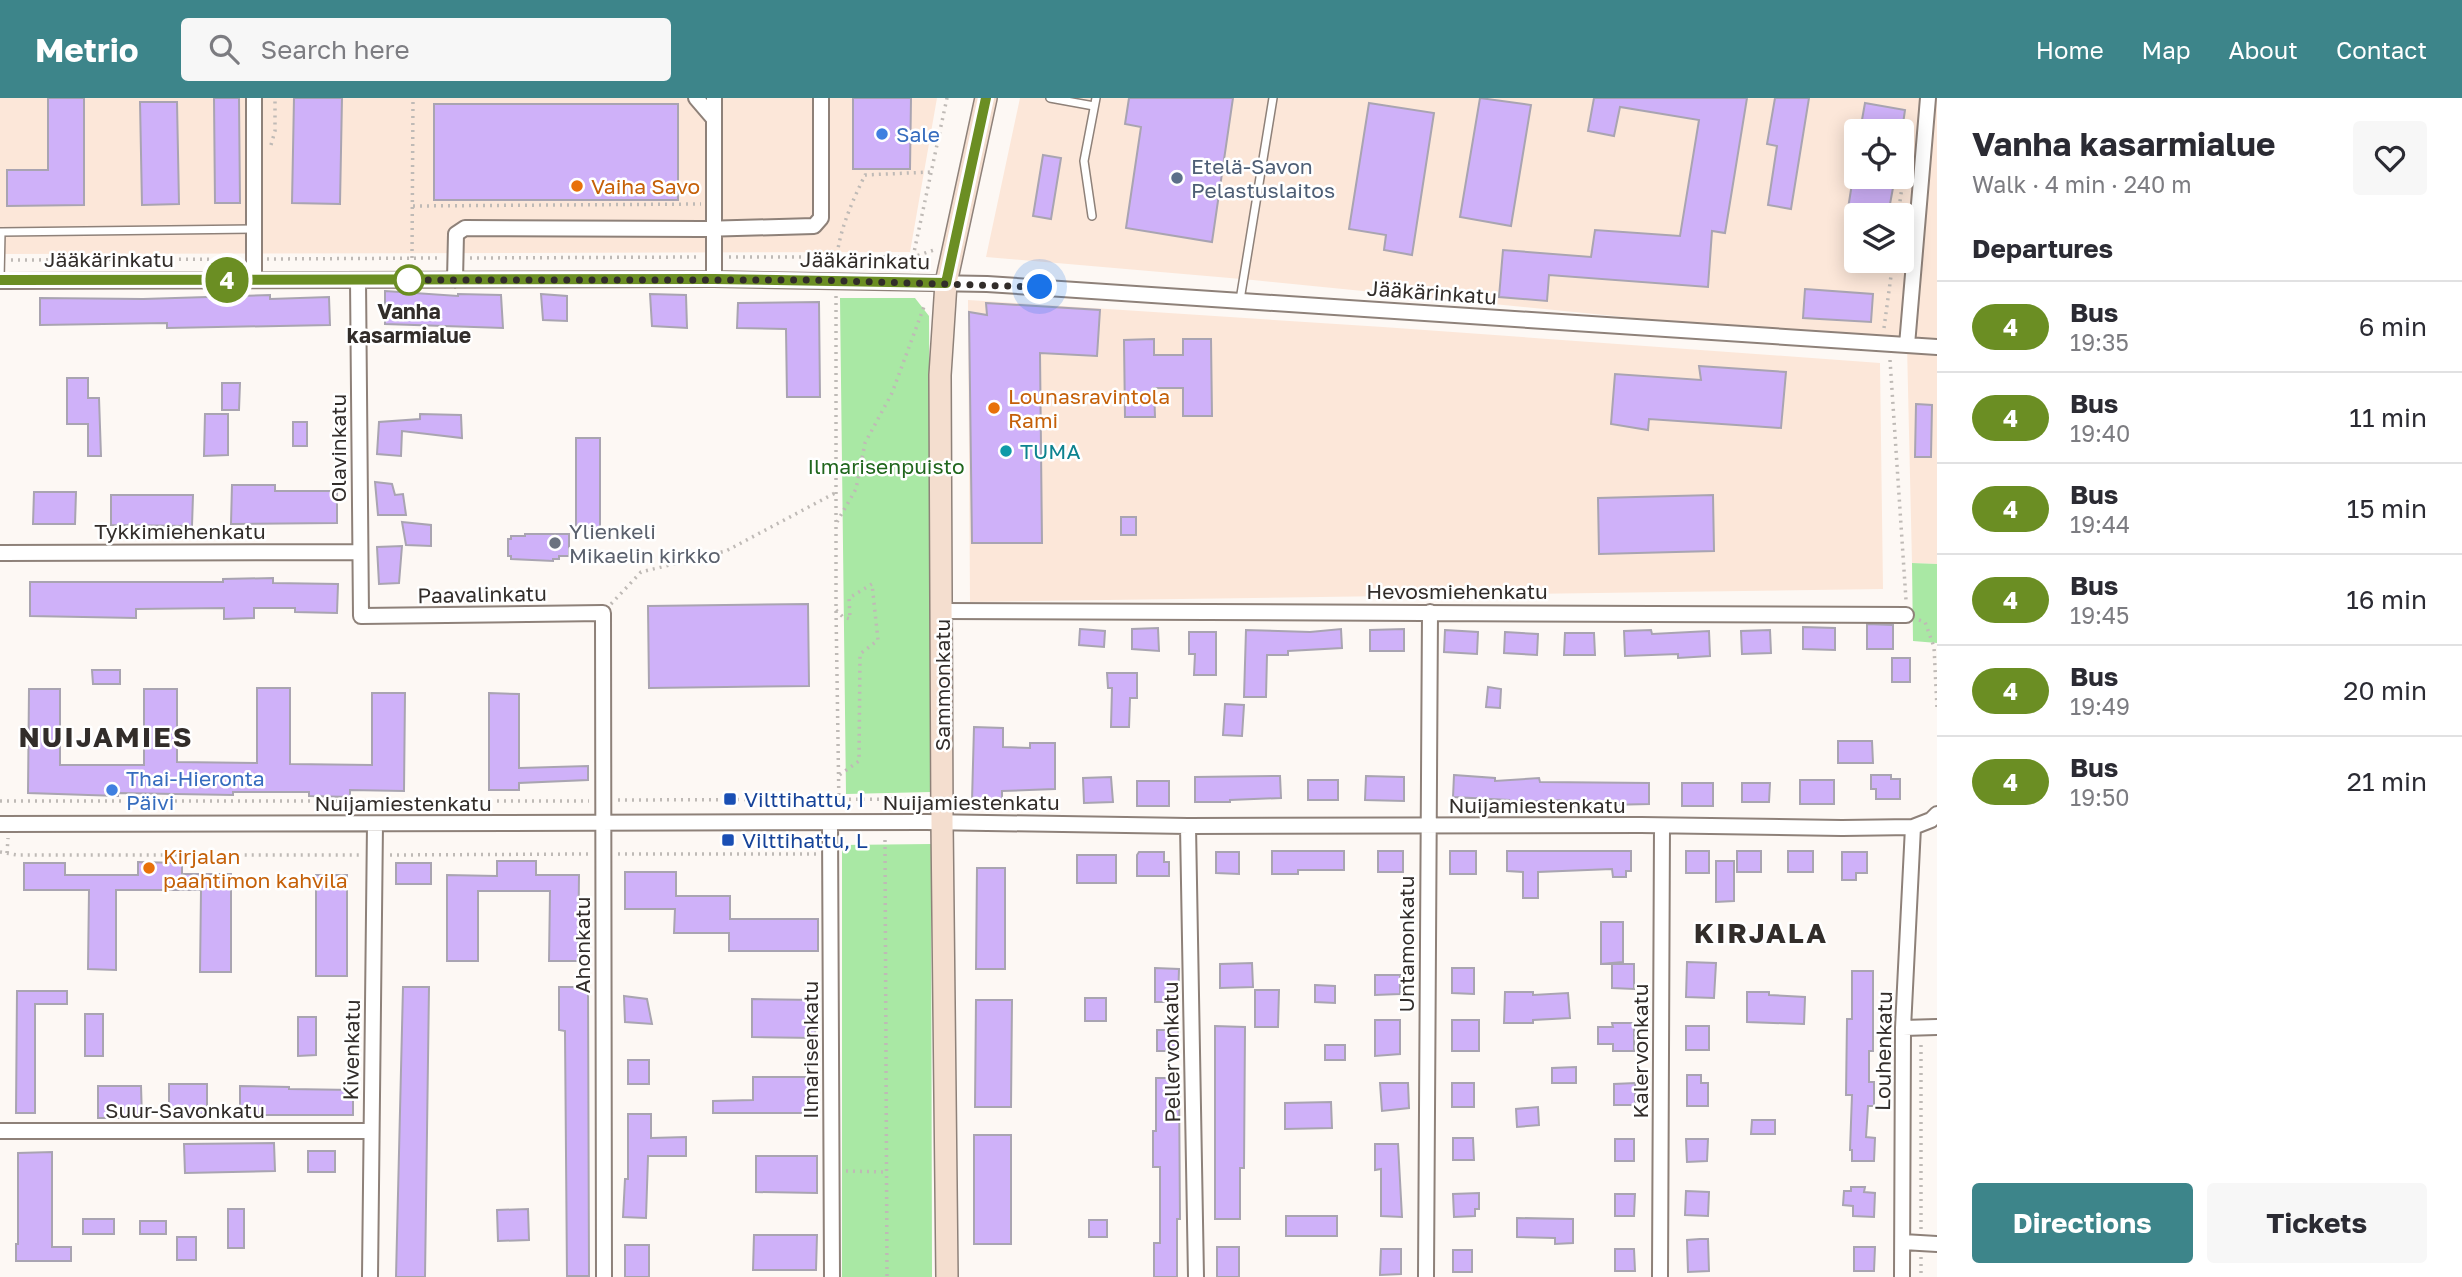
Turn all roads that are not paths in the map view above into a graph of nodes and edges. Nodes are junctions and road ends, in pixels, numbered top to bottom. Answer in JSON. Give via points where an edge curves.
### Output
{"nodes":[{"id":1,"x":254,"y":98,"type":"edge"},
{"id":2,"x":696,"y":98,"type":"edge"},
{"id":3,"x":714,"y":98,"type":"edge"},
{"id":4,"x":821,"y":98,"type":"edge"},
{"id":5,"x":986,"y":98,"type":"edge"},
{"id":6,"x":1050,"y":98,"type":"edge"},
{"id":7,"x":1273,"y":98,"type":"edge"},
{"id":8,"x":1928,"y":98,"type":"edge"},
{"id":9,"x":1095,"y":102,"type":"edge"},
{"id":10,"x":714,"y":119,"type":"junction"},
{"id":11,"x":1092,"y":216,"type":"dead end"},
{"id":12,"x":254,"y":229,"type":"junction"},
{"id":13,"x":714,"y":229,"type":"junction"},
{"id":14,"x":0,"y":232,"type":"edge"},
{"id":15,"x":0,"y":260,"type":"edge"},
{"id":16,"x":254,"y":279,"type":"junction"},
{"id":17,"x":714,"y":279,"type":"junction"},
{"id":18,"x":358,"y":280,"type":"junction"},
{"id":19,"x":455,"y":280,"type":"junction"},
{"id":20,"x":0,"y":281,"type":"edge"},
{"id":21,"x":946,"y":283,"type":"junction"},
{"id":22,"x":1240,"y":300,"type":"junction"},
{"id":23,"x":1908,"y":345,"type":"junction"},
{"id":24,"x":1937,"y":347,"type":"edge"},
{"id":25,"x":360,"y":552,"type":"junction"},
{"id":26,"x":0,"y":553,"type":"edge"},
{"id":27,"x":942,"y":611,"type":"junction"},
{"id":28,"x":1430,"y":612,"type":"junction"},
{"id":29,"x":603,"y":613,"type":"joint"},
{"id":30,"x":1906,"y":615,"type":"road end"},
{"id":31,"x":361,"y":616,"type":"joint"},
{"id":32,"x":1937,"y":814,"type":"edge"},
{"id":33,"x":942,"y":822,"type":"junction"},
{"id":34,"x":603,"y":823,"type":"junction"},
{"id":35,"x":830,"y":823,"type":"junction"},
{"id":36,"x":0,"y":824,"type":"edge"},
{"id":37,"x":375,"y":824,"type":"junction"},
{"id":38,"x":1662,"y":825,"type":"junction"},
{"id":39,"x":1188,"y":826,"type":"junction"},
{"id":40,"x":1428,"y":826,"type":"junction"},
{"id":41,"x":1913,"y":827,"type":"junction"},
{"id":42,"x":1937,"y":1027,"type":"edge"},
{"id":43,"x":1903,"y":1028,"type":"junction"},
{"id":44,"x":0,"y":1131,"type":"edge"},
{"id":45,"x":371,"y":1131,"type":"junction"},
{"id":46,"x":1903,"y":1242,"type":"junction"},
{"id":47,"x":1937,"y":1244,"type":"edge"},
{"id":48,"x":370,"y":1277,"type":"edge"},
{"id":49,"x":604,"y":1277,"type":"edge"},
{"id":50,"x":832,"y":1277,"type":"edge"},
{"id":51,"x":947,"y":1277,"type":"edge"},
{"id":52,"x":1196,"y":1277,"type":"edge"},
{"id":53,"x":1426,"y":1277,"type":"edge"},
{"id":54,"x":1660,"y":1277,"type":"edge"},
{"id":55,"x":1902,"y":1277,"type":"edge"}],
"edges":[{"from":1,"to":12,"type":"street"},
{"from":2,"to":10,"type":"street"},
{"from":3,"to":10,"type":"street"},
{"from":4,"to":13,"type":"street","via":[[821,218],[814,226]]},
{"from":5,"to":21,"type":"street","name":"Sammonkatu"},
{"from":6,"to":9,"type":"lane"},
{"from":7,"to":22,"type":"lane"},
{"from":8,"to":23,"type":"street"},
{"from":9,"to":11,"type":"lane","via":[[1084,161]]},
{"from":10,"to":13,"type":"street"},
{"from":12,"to":14,"type":"lane"},
{"from":12,"to":16,"type":"street"},
{"from":13,"to":17,"type":"street"},
{"from":13,"to":19,"type":"street","via":[[465,228],[456,234]]},
{"from":14,"to":15,"type":"lane"},
{"from":15,"to":20,"type":"lane"},
{"from":16,"to":18,"type":"street","name":"Jääkärinkatu"},
{"from":16,"to":20,"type":"street","name":"Jääkärinkatu"},
{"from":17,"to":19,"type":"street","name":"Jääkärinkatu"},
{"from":17,"to":21,"type":"street","name":"Jääkärinkatu"},
{"from":18,"to":19,"type":"street","name":"Jääkärinkatu"},
{"from":18,"to":25,"type":"street","name":"Olavinkatu"},
{"from":21,"to":22,"type":"street","name":"Jääkärinkatu"},
{"from":21,"to":27,"type":"street","name":"Sammonkatu","via":[[940,375]]},
{"from":22,"to":23,"type":"street","name":"Jääkärinkatu"},
{"from":23,"to":24,"type":"street","name":"Jääkärinkatu"},
{"from":25,"to":26,"type":"street","name":"Tykkimiehenkatu"},
{"from":25,"to":31,"type":"street","name":"Olavinkatu"},
{"from":27,"to":28,"type":"street","name":"Hevosmiehenkatu"},
{"from":27,"to":33,"type":"street","name":"Sammonkatu"},
{"from":28,"to":30,"type":"street","name":"Hevosmiehenkatu"},
{"from":28,"to":40,"type":"street","name":"Untamonkatu"},
{"from":29,"to":31,"type":"street","name":"Paavalinkatu"},
{"from":29,"to":34,"type":"street","name":"Ahonkatu"},
{"from":32,"to":41,"type":"street","name":"Nuijamiestenkatu"},
{"from":33,"to":35,"type":"street","name":"Nuijamiestenkatu"},
{"from":33,"to":39,"type":"street","name":"Nuijamiestenkatu"},
{"from":33,"to":51,"type":"street","name":"Sammonkatu"},
{"from":34,"to":35,"type":"street","name":"Nuijamiestenkatu"},
{"from":34,"to":37,"type":"street","name":"Nuijamiestenkatu"},
{"from":34,"to":49,"type":"street","name":"Ahonkatu"},
{"from":35,"to":50,"type":"street","name":"Ilmarisenkatu"},
{"from":36,"to":37,"type":"street","name":"Nuijamiestenkatu"},
{"from":37,"to":45,"type":"street","name":"Kivenkatu"},
{"from":38,"to":40,"type":"street","name":"Nuijamiestenkatu"},
{"from":38,"to":41,"type":"street","name":"Nuijamiestenkatu"},
{"from":38,"to":54,"type":"street","name":"Kalervonkatu"},
{"from":39,"to":40,"type":"street","name":"Nuijamiestenkatu"},
{"from":39,"to":52,"type":"street","name":"Pellervonkatu"},
{"from":40,"to":53,"type":"street","name":"Untamonkatu"},
{"from":41,"to":43,"type":"street","name":"Louhenkatu"},
{"from":42,"to":43,"type":"street"},
{"from":43,"to":46,"type":"street","name":"Louhenkatu"},
{"from":44,"to":45,"type":"street","name":"Suur-Savonkatu"},
{"from":45,"to":48,"type":"street","name":"Kivenkatu"},
{"from":46,"to":47,"type":"street"},
{"from":46,"to":55,"type":"street","name":"Louhenkatu"}]}
